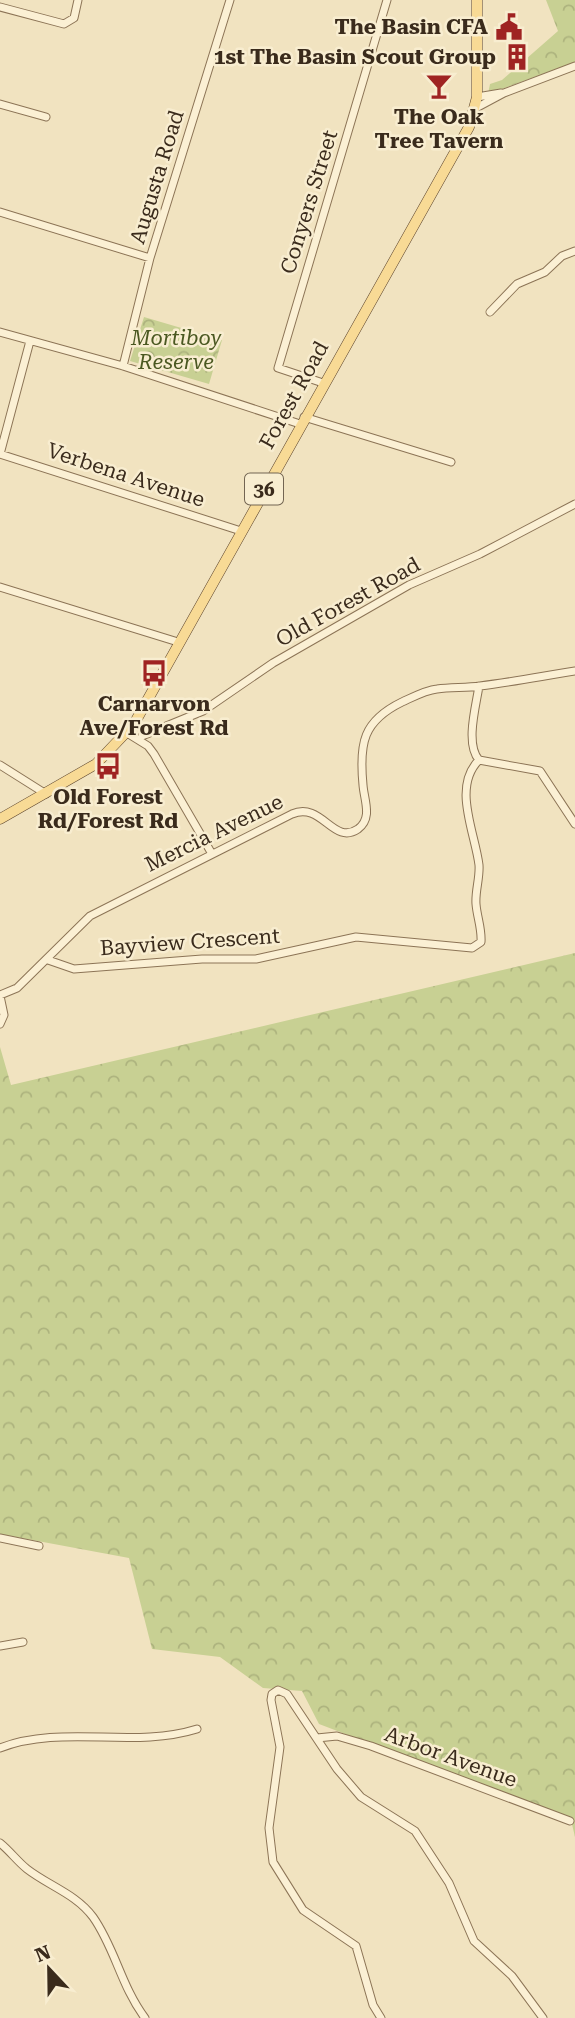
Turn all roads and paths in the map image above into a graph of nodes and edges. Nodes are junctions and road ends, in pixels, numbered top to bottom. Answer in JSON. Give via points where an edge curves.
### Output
{"nodes":[{"id":1,"x":78,"y":0,"type":"edge"},
{"id":2,"x":230,"y":0,"type":"edge"},
{"id":3,"x":387,"y":0,"type":"edge"},
{"id":4,"x":477,"y":0,"type":"edge"},
{"id":5,"x":0,"y":7,"type":"edge"},
{"id":6,"x":575,"y":66,"type":"edge"},
{"id":7,"x":504,"y":93,"type":"junction"},
{"id":8,"x":477,"y":97,"type":"junction"},
{"id":9,"x":0,"y":104,"type":"edge"},
{"id":10,"x":475,"y":108,"type":"junction"},
{"id":11,"x":47,"y":117,"type":"dead end"},
{"id":12,"x":0,"y":212,"type":"edge"},
{"id":13,"x":575,"y":251,"type":"edge"},
{"id":14,"x":150,"y":258,"type":"junction"},
{"id":15,"x":491,"y":313,"type":"dead end"},
{"id":16,"x":0,"y":332,"type":"edge"},
{"id":17,"x":30,"y":341,"type":"junction"},
{"id":18,"x":123,"y":366,"type":"junction"},
{"id":19,"x":323,"y":383,"type":"junction"},
{"id":20,"x":302,"y":421,"type":"junction"},
{"id":21,"x":0,"y":454,"type":"edge"},
{"id":22,"x":451,"y":462,"type":"dead end"},
{"id":23,"x":575,"y":503,"type":"edge"},
{"id":24,"x":241,"y":531,"type":"junction"},
{"id":25,"x":0,"y":587,"type":"edge"},
{"id":26,"x":178,"y":642,"type":"junction"},
{"id":27,"x":575,"y":671,"type":"edge"},
{"id":28,"x":479,"y":686,"type":"junction"},
{"id":29,"x":134,"y":724,"type":"junction"},
{"id":30,"x":127,"y":733,"type":"junction"},
{"id":31,"x":142,"y":736,"type":"junction"},
{"id":32,"x":148,"y":746,"type":"junction"},
{"id":33,"x":479,"y":760,"type":"junction"},
{"id":34,"x":0,"y":765,"type":"edge"},
{"id":35,"x":47,"y":795,"type":"junction"},
{"id":36,"x":0,"y":819,"type":"edge"},
{"id":37,"x":575,"y":824,"type":"edge"},
{"id":38,"x":212,"y":854,"type":"junction"},
{"id":39,"x":48,"y":960,"type":"junction"},
{"id":40,"x":0,"y":996,"type":"edge"},
{"id":41,"x":1,"y":1022,"type":"edge"},
{"id":42,"x":0,"y":1538,"type":"edge"},
{"id":43,"x":39,"y":1546,"type":"dead end"},
{"id":44,"x":23,"y":1642,"type":"dead end"},
{"id":45,"x":0,"y":1646,"type":"edge"},
{"id":46,"x":197,"y":1729,"type":"dead end"},
{"id":47,"x":317,"y":1738,"type":"junction"},
{"id":48,"x":0,"y":1748,"type":"edge"},
{"id":49,"x":570,"y":1821,"type":"dead end"},
{"id":50,"x":0,"y":1843,"type":"edge"},
{"id":51,"x":145,"y":2018,"type":"edge"},
{"id":52,"x":382,"y":2018,"type":"edge"},
{"id":53,"x":543,"y":2018,"type":"edge"}],
"edges":[{"from":1,"to":5,"type":"street","via":[[74,18],[64,24]]},
{"from":2,"to":14,"type":"street","name":"Augusta Road"},
{"from":3,"to":19,"type":"street","name":"Conyers Street","via":[[278,368]]},
{"from":4,"to":8,"type":"main road","name":"Forest Road","number":"36"},
{"from":6,"to":7,"type":"street"},
{"from":7,"to":8,"type":"street"},
{"from":7,"to":10,"type":"street"},
{"from":8,"to":10,"type":"main road","name":"Forest Road","number":"36"},
{"from":9,"to":11,"type":"street"},
{"from":10,"to":19,"type":"main road","name":"Forest Road","number":"36","via":[[469,127]]},
{"from":12,"to":14,"type":"street"},
{"from":13,"to":15,"type":"street","via":[[517,284]]},
{"from":14,"to":18,"type":"street","name":"Augusta Road"},
{"from":16,"to":17,"type":"street"},
{"from":17,"to":18,"type":"street"},
{"from":17,"to":21,"type":"street"},
{"from":18,"to":20,"type":"street"},
{"from":19,"to":20,"type":"main road","name":"Forest Road","number":"36"},
{"from":20,"to":22,"type":"street"},
{"from":20,"to":24,"type":"main road","name":"Forest Road","number":"36"},
{"from":21,"to":24,"type":"street","name":"Verbena Avenue"},
{"from":23,"to":31,"type":"street","name":"Old Forest Road","via":[[480,554],[409,585],[273,663],[203,711]]},
{"from":24,"to":26,"type":"main road","name":"Forest Road","number":"36"},
{"from":25,"to":26,"type":"street"},
{"from":26,"to":29,"type":"main road","name":"Forest Road","number":"36"},
{"from":27,"to":28,"type":"street","name":"Mercia Avenue"},
{"from":28,"to":33,"type":"street","via":[[473,733]]},
{"from":28,"to":38,"type":"street","name":"Mercia Avenue","via":[[433,689],[378,716],[368,728],[360,759],[367,811],[359,829],[348,834],[338,831],[302,809]]},
{"from":29,"to":30,"type":"main road","name":"Forest Road","number":"36"},
{"from":29,"to":31,"type":"street"},
{"from":30,"to":32,"type":"street"},
{"from":30,"to":35,"type":"main road","name":"Forest Road","number":"36","via":[[96,764]]},
{"from":31,"to":32,"type":"street"},
{"from":32,"to":38,"type":"street"},
{"from":33,"to":37,"type":"street","via":[[540,771]]},
{"from":33,"to":39,"type":"street","name":"Bayview Crescent","via":[[466,785],[479,869],[476,901],[482,934],[481,942],[472,948],[356,937],[256,958],[74,969]]},
{"from":34,"to":35,"type":"street"},
{"from":35,"to":36,"type":"main road","name":"Forest Road","number":"36"},
{"from":38,"to":39,"type":"street","name":"Mercia Avenue","via":[[90,916]]},
{"from":39,"to":40,"type":"street","name":"Mercia Avenue","via":[[15,990]]},
{"from":40,"to":41,"type":"street"},
{"from":42,"to":43,"type":"street"},
{"from":44,"to":45,"type":"street"},
{"from":46,"to":48,"type":"street","via":[[171,1736],[33,1738]]},
{"from":47,"to":49,"type":"street","name":"Arbor Avenue","via":[[337,1736],[371,1746]]},
{"from":47,"to":52,"type":"street","via":[[286,1692],[273,1692],[280,1747],[269,1828],[273,1861],[303,1910],[356,1946],[373,2005]]},
{"from":47,"to":53,"type":"street","via":[[361,1797],[415,1831],[449,1883],[474,1941],[513,1976]]},
{"from":50,"to":51,"type":"street","via":[[28,1870],[74,1898],[92,1917],[125,1989]]}]}
